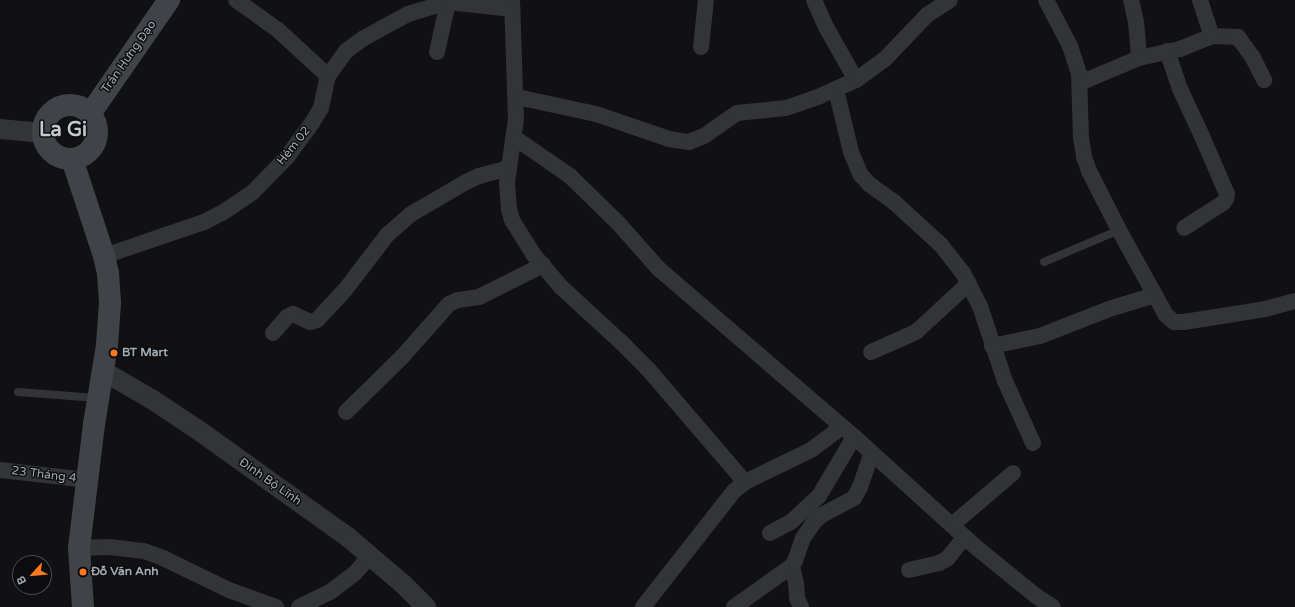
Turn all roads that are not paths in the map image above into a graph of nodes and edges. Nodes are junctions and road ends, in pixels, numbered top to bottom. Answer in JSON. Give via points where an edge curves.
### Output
{"nodes":[{"id":1,"x":169,"y":0,"type":"edge"},
{"id":2,"x":236,"y":0,"type":"edge"},
{"id":3,"x":706,"y":0,"type":"edge"},
{"id":4,"x":814,"y":0,"type":"edge"},
{"id":5,"x":950,"y":0,"type":"edge"},
{"id":6,"x":1046,"y":0,"type":"edge"},
{"id":7,"x":1131,"y":0,"type":"edge"},
{"id":8,"x":1200,"y":0,"type":"edge"},
{"id":9,"x":448,"y":2,"type":"junction"},
{"id":10,"x":513,"y":4,"type":"edge"},
{"id":11,"x":1212,"y":36,"type":"junction"},
{"id":12,"x":701,"y":47,"type":"dead end"},
{"id":13,"x":1167,"y":51,"type":"junction"},
{"id":14,"x":438,"y":52,"type":"dead end"},
{"id":15,"x":1139,"y":58,"type":"junction"},
{"id":16,"x":328,"y":76,"type":"junction"},
{"id":17,"x":856,"y":80,"type":"junction"},
{"id":18,"x":1264,"y":80,"type":"dead end"},
{"id":19,"x":1080,"y":83,"type":"junction"},
{"id":20,"x":836,"y":90,"type":"junction"},
{"id":21,"x":517,"y":97,"type":"junction"},
{"id":22,"x":90,"y":114,"type":"junction"},
{"id":23,"x":0,"y":129,"type":"edge"},
{"id":24,"x":44,"y":133,"type":"junction"},
{"id":25,"x":514,"y":138,"type":"junction"},
{"id":26,"x":72,"y":159,"type":"junction"},
{"id":27,"x":509,"y":168,"type":"junction"},
{"id":28,"x":1184,"y":228,"type":"dead end"},
{"id":29,"x":1118,"y":230,"type":"junction"},
{"id":30,"x":104,"y":256,"type":"junction"},
{"id":31,"x":1044,"y":262,"type":"dead end"},
{"id":32,"x":543,"y":265,"type":"junction"},
{"id":33,"x":969,"y":283,"type":"junction"},
{"id":34,"x":1155,"y":295,"type":"junction"},
{"id":35,"x":1295,"y":301,"type":"edge"},
{"id":36,"x":273,"y":333,"type":"dead end"},
{"id":37,"x":992,"y":346,"type":"junction"},
{"id":38,"x":871,"y":352,"type":"dead end"},
{"id":39,"x":103,"y":371,"type":"junction"},
{"id":40,"x":18,"y":392,"type":"dead end"},
{"id":41,"x":98,"y":398,"type":"junction"},
{"id":42,"x":346,"y":412,"type":"dead end"},
{"id":43,"x":842,"y":427,"type":"junction"},
{"id":44,"x":854,"y":437,"type":"junction"},
{"id":45,"x":1033,"y":443,"type":"dead end"},
{"id":46,"x":872,"y":453,"type":"junction"},
{"id":47,"x":0,"y":470,"type":"edge"},
{"id":48,"x":1013,"y":473,"type":"dead end"},
{"id":49,"x":88,"y":480,"type":"junction"},
{"id":50,"x":745,"y":482,"type":"junction"},
{"id":51,"x":952,"y":525,"type":"junction"},
{"id":52,"x":770,"y":533,"type":"dead end"},
{"id":53,"x":965,"y":537,"type":"junction"},
{"id":54,"x":79,"y":548,"type":"junction"},
{"id":55,"x":371,"y":555,"type":"junction"},
{"id":56,"x":792,"y":566,"type":"junction"},
{"id":57,"x":909,"y":570,"type":"dead end"},
{"id":58,"x":1034,"y":601,"type":"edge"},
{"id":59,"x":83,"y":607,"type":"edge"},
{"id":60,"x":276,"y":607,"type":"edge"},
{"id":61,"x":300,"y":607,"type":"edge"},
{"id":62,"x":426,"y":607,"type":"edge"},
{"id":63,"x":643,"y":607,"type":"edge"},
{"id":64,"x":734,"y":607,"type":"edge"},
{"id":65,"x":801,"y":607,"type":"edge"},
{"id":66,"x":1054,"y":607,"type":"edge"}],
"edges":[{"from":1,"to":22,"type":"main road","name":"Trần Hưng Đạo"},
{"from":2,"to":16,"type":"street","via":[[278,30]]},
{"from":3,"to":12,"type":"street"},
{"from":4,"to":17,"type":"street"},
{"from":5,"to":17,"type":"street","via":[[927,15],[884,60]]},
{"from":6,"to":19,"type":"street","via":[[1070,46]]},
{"from":7,"to":15,"type":"street"},
{"from":8,"to":11,"type":"street"},
{"from":9,"to":10,"type":"street"},
{"from":9,"to":14,"type":"street"},
{"from":9,"to":16,"type":"street","name":"Hẻm 02","via":[[408,14],[364,38],[346,51]]},
{"from":10,"to":21,"type":"street"},
{"from":11,"to":13,"type":"street"},
{"from":11,"to":18,"type":"street","via":[[1238,36]]},
{"from":13,"to":15,"type":"street"},
{"from":13,"to":28,"type":"street","via":[[1180,89],[1227,194],[1223,203]]},
{"from":15,"to":19,"type":"street"},
{"from":16,"to":30,"type":"street","name":"Hẻm 02","via":[[321,108],[312,123],[287,157],[248,195],[204,222]]},
{"from":17,"to":20,"type":"street"},
{"from":19,"to":29,"type":"street","via":[[1079,121],[1084,157]]},
{"from":20,"to":21,"type":"street","via":[[786,108],[736,114],[704,136],[689,142],[669,139],[596,114]]},
{"from":20,"to":33,"type":"street","via":[[850,152],[861,175],[942,245]]},
{"from":21,"to":25,"type":"street"},
{"from":22,"to":24,"type":"main road","via":[[72,105],[56,109],[46,120]]},
{"from":22,"to":26,"type":"main road","via":[[96,124],[95,140],[86,153]]},
{"from":23,"to":24,"type":"street"},
{"from":24,"to":26,"type":"main road","via":[[50,150],[64,158]]},
{"from":25,"to":27,"type":"street"},
{"from":25,"to":43,"type":"street","via":[[580,185],[660,269]]},
{"from":26,"to":30,"type":"main road"},
{"from":27,"to":32,"type":"street","via":[[507,196],[512,220]]},
{"from":27,"to":36,"type":"street","via":[[466,182],[411,214],[387,235],[345,290],[317,320],[310,322],[293,314]]},
{"from":29,"to":31,"type":"lane"},
{"from":29,"to":34,"type":"street"},
{"from":30,"to":39,"type":"main road","via":[[110,303]]},
{"from":32,"to":42,"type":"street","via":[[479,298],[458,300],[449,304],[404,356]]},
{"from":32,"to":50,"type":"street","via":[[561,287],[648,369]]},
{"from":33,"to":37,"type":"street","via":[[980,306]]},
{"from":33,"to":38,"type":"street","via":[[916,332]]},
{"from":34,"to":35,"type":"street","via":[[1166,315],[1178,323],[1265,309]]},
{"from":34,"to":37,"type":"street","via":[[1112,308],[1040,336]]},
{"from":37,"to":45,"type":"street"},
{"from":39,"to":41,"type":"main road"},
{"from":39,"to":55,"type":"street","name":"Đinh Bộ Lĩnh","via":[[201,432]]},
{"from":40,"to":41,"type":"lane"},
{"from":41,"to":49,"type":"main road"},
{"from":43,"to":44,"type":"street"},
{"from":43,"to":50,"type":"street","via":[[810,450]]},
{"from":44,"to":46,"type":"street"},
{"from":44,"to":52,"type":"street","via":[[819,496],[791,522]]},
{"from":46,"to":51,"type":"street"},
{"from":46,"to":56,"type":"street","via":[[858,493],[814,522],[803,538]]},
{"from":47,"to":49,"type":"street","name":"23 Tháng 4"},
{"from":48,"to":51,"type":"street"},
{"from":49,"to":54,"type":"main road"},
{"from":50,"to":63,"type":"street","via":[[719,510]]},
{"from":51,"to":53,"type":"street"},
{"from":53,"to":57,"type":"street","via":[[947,559]]},
{"from":53,"to":58,"type":"street"},
{"from":54,"to":59,"type":"main road"},
{"from":54,"to":60,"type":"street","via":[[110,547],[144,551],[229,590]]},
{"from":55,"to":61,"type":"street","via":[[354,574],[330,592]]},
{"from":55,"to":62,"type":"street","name":"Đinh Bộ Lĩnh"},
{"from":56,"to":64,"type":"street"},
{"from":56,"to":65,"type":"street"},
{"from":58,"to":66,"type":"street"}]}
